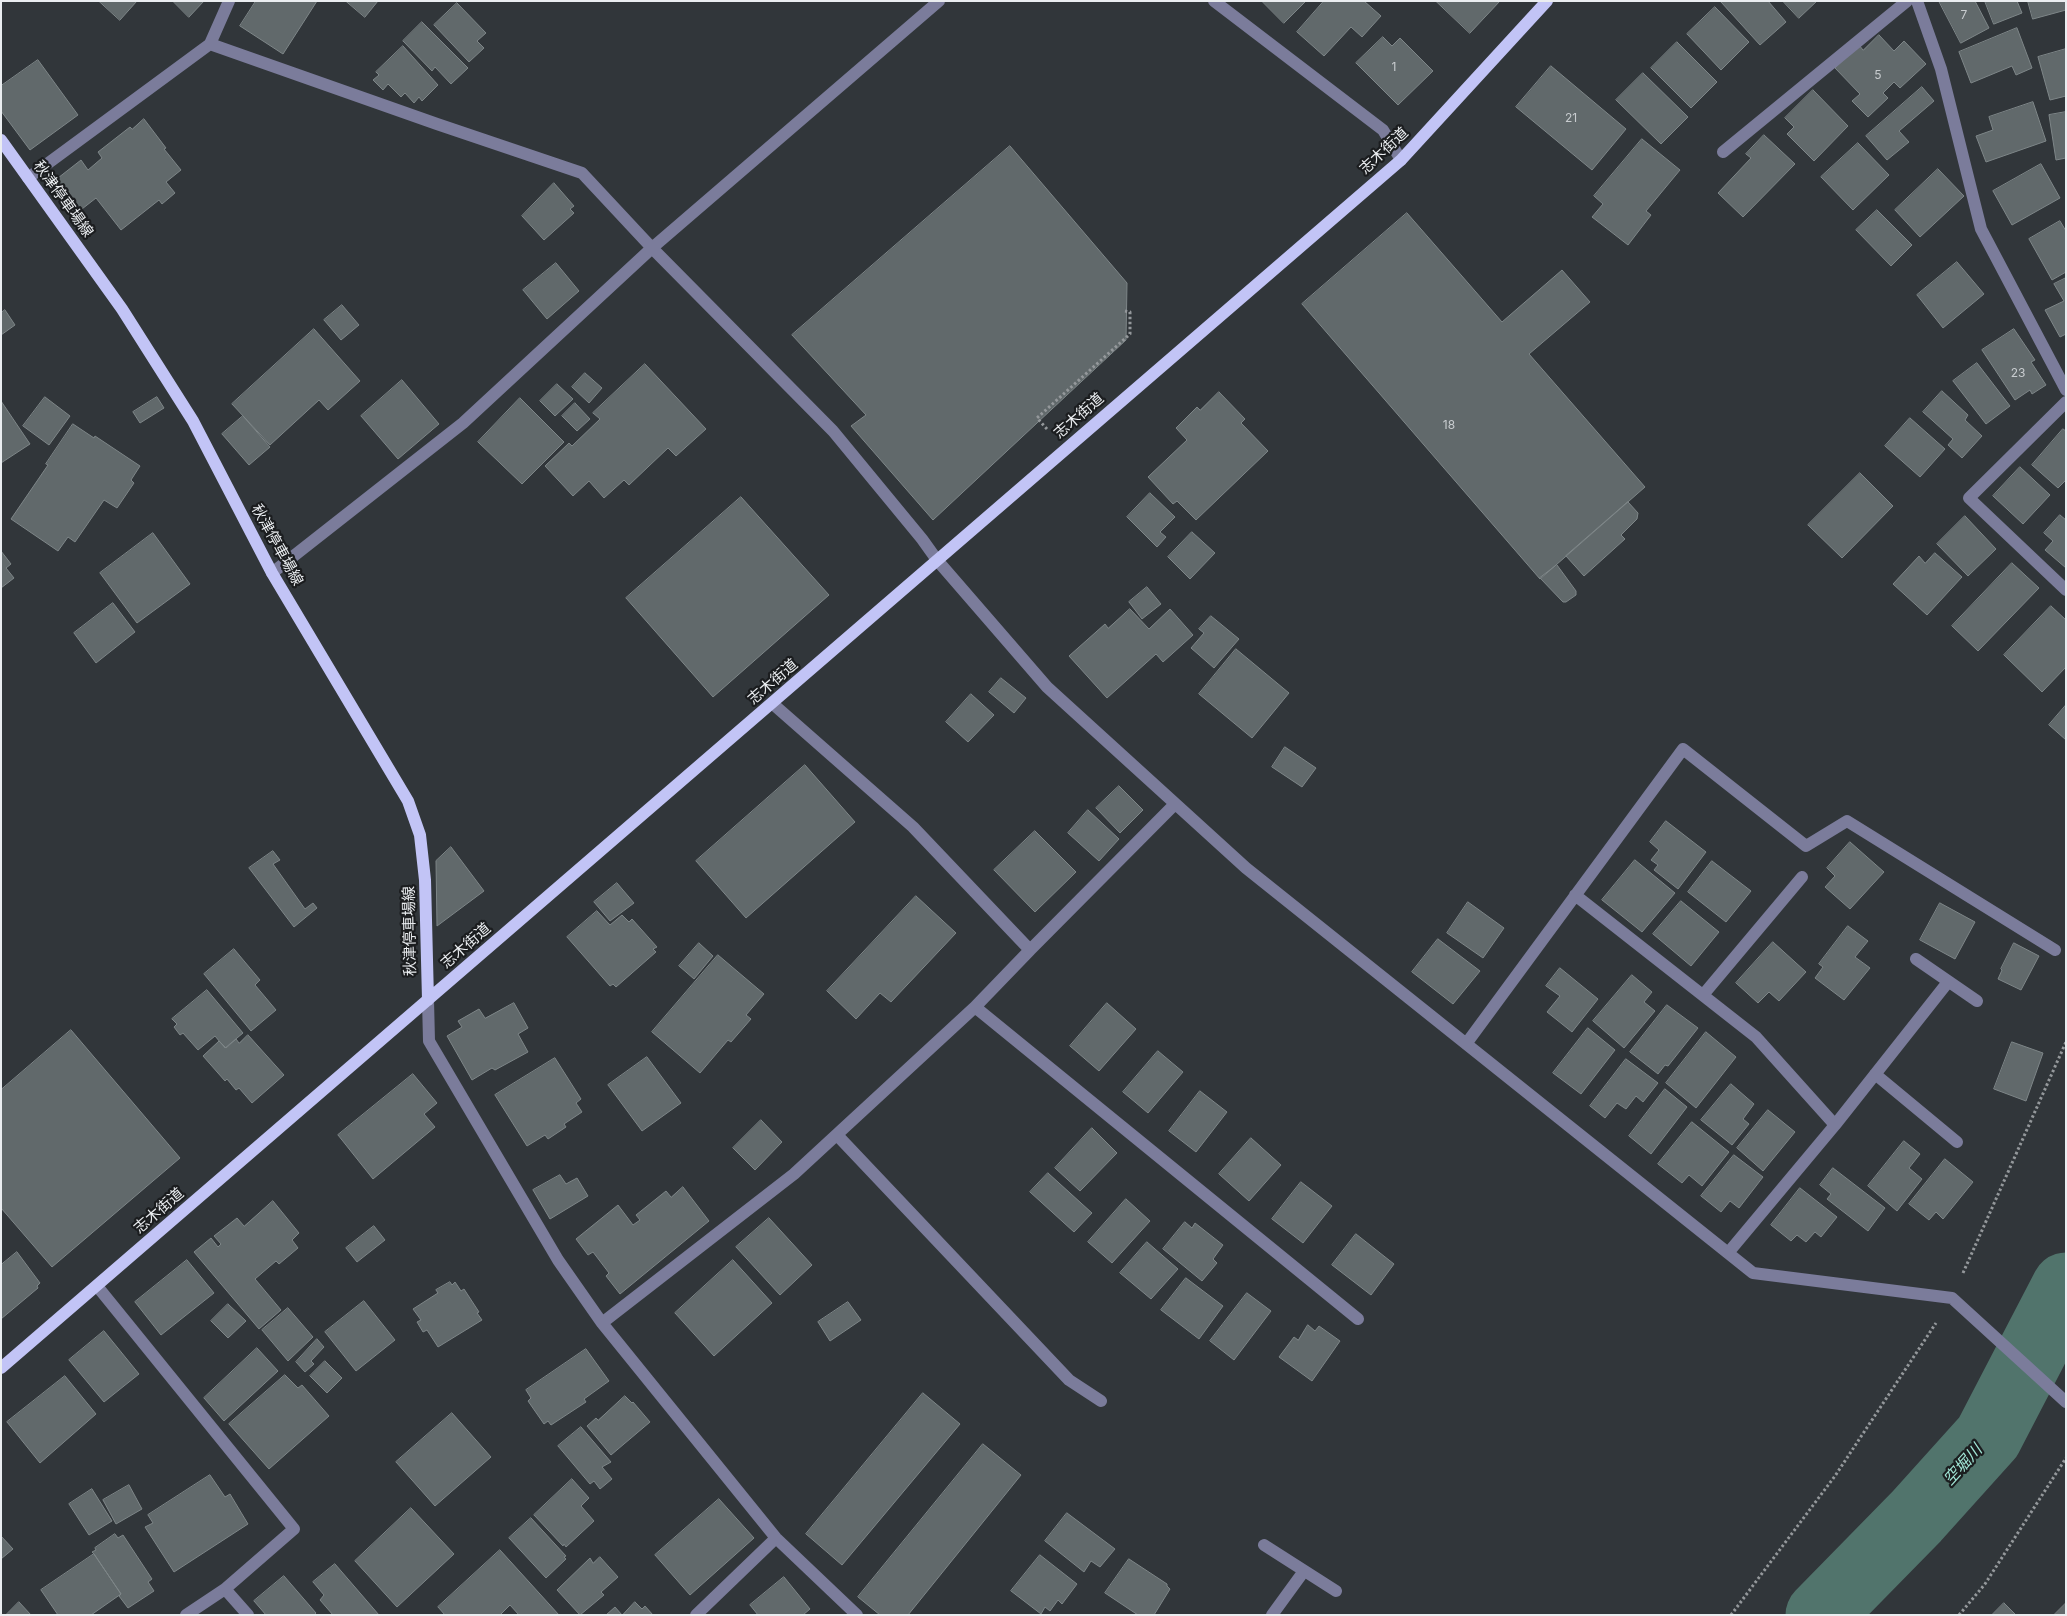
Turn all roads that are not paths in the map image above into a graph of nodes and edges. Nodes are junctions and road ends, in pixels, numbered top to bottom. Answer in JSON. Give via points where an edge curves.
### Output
{"nodes":[{"id":1,"x":229,"y":1,"type":"edge"},
{"id":2,"x":939,"y":1,"type":"edge"},
{"id":3,"x":1547,"y":1,"type":"edge"},
{"id":4,"x":1907,"y":1,"type":"edge"},
{"id":5,"x":1917,"y":1,"type":"edge"},
{"id":6,"x":1216,"y":2,"type":"edge"},
{"id":7,"x":210,"y":44,"type":"junction"},
{"id":8,"x":1,"y":140,"type":"edge"},
{"id":9,"x":1723,"y":152,"type":"dead end"},
{"id":10,"x":1401,"y":160,"type":"junction"},
{"id":11,"x":28,"y":178,"type":"junction"},
{"id":12,"x":652,"y":248,"type":"junction"},
{"id":13,"x":2066,"y":390,"type":"edge"},
{"id":14,"x":2066,"y":402,"type":"edge"},
{"id":15,"x":937,"y":560,"type":"junction"},
{"id":16,"x":272,"y":573,"type":"junction"},
{"id":17,"x":2066,"y":590,"type":"edge"},
{"id":18,"x":773,"y":704,"type":"junction"},
{"id":19,"x":1175,"y":804,"type":"junction"},
{"id":20,"x":1802,"y":878,"type":"dead end"},
{"id":21,"x":1575,"y":895,"type":"junction"},
{"id":22,"x":1030,"y":950,"type":"junction"},
{"id":23,"x":2054,"y":950,"type":"dead end"},
{"id":24,"x":1916,"y":959,"type":"dead end"},
{"id":25,"x":1948,"y":982,"type":"junction"},
{"id":26,"x":1702,"y":995,"type":"junction"},
{"id":27,"x":428,"y":1000,"type":"junction"},
{"id":28,"x":1977,"y":1001,"type":"dead end"},
{"id":29,"x":975,"y":1007,"type":"junction"},
{"id":30,"x":1466,"y":1044,"type":"junction"},
{"id":31,"x":1875,"y":1074,"type":"junction"},
{"id":32,"x":1835,"y":1125,"type":"junction"},
{"id":33,"x":837,"y":1134,"type":"junction"},
{"id":34,"x":1957,"y":1142,"type":"dead end"},
{"id":35,"x":1728,"y":1253,"type":"junction"},
{"id":36,"x":97,"y":1286,"type":"junction"},
{"id":37,"x":1358,"y":1320,"type":"dead end"},
{"id":38,"x":602,"y":1323,"type":"junction"},
{"id":39,"x":3,"y":1363,"type":"edge"},
{"id":40,"x":1101,"y":1402,"type":"dead end"},
{"id":41,"x":2066,"y":1402,"type":"edge"},
{"id":42,"x":776,"y":1538,"type":"junction"},
{"id":43,"x":1264,"y":1545,"type":"dead end"},
{"id":44,"x":1304,"y":1571,"type":"junction"},
{"id":45,"x":225,"y":1589,"type":"junction"},
{"id":46,"x":1336,"y":1591,"type":"dead end"},
{"id":47,"x":186,"y":1615,"type":"edge"},
{"id":48,"x":248,"y":1615,"type":"edge"},
{"id":49,"x":696,"y":1615,"type":"edge"},
{"id":50,"x":857,"y":1615,"type":"edge"},
{"id":51,"x":1272,"y":1615,"type":"edge"}],
"edges":[{"from":1,"to":7,"type":"street"},
{"from":2,"to":12,"type":"street"},
{"from":3,"to":10,"type":"main road","name":"志木街道"},
{"from":4,"to":9,"type":"street"},
{"from":5,"to":13,"type":"street","via":[[1941,69],[1981,229]]},
{"from":6,"to":10,"type":"street","via":[[1383,130]]},
{"from":7,"to":11,"type":"street"},
{"from":7,"to":12,"type":"street","via":[[582,173]]},
{"from":8,"to":11,"type":"main road","name":"秋津停車場線"},
{"from":10,"to":15,"type":"main road","name":"志木街道"},
{"from":11,"to":16,"type":"main road","name":"秋津停車場線","via":[[122,309],[193,422]]},
{"from":12,"to":15,"type":"street","via":[[833,431]]},
{"from":12,"to":16,"type":"street","via":[[463,423]]},
{"from":14,"to":17,"type":"street","via":[[1969,498]]},
{"from":15,"to":18,"type":"main road","name":"志木街道"},
{"from":15,"to":19,"type":"street","via":[[1047,687]]},
{"from":16,"to":27,"type":"main road","name":"秋津停車場線","via":[[408,801],[420,835],[425,880]]},
{"from":18,"to":22,"type":"street","via":[[913,827]]},
{"from":18,"to":27,"type":"main road","name":"志木街道"},
{"from":19,"to":22,"type":"street"},
{"from":19,"to":30,"type":"street","via":[[1246,868]]},
{"from":20,"to":26,"type":"street"},
{"from":21,"to":23,"type":"street","via":[[1683,749],[1806,846],[1847,821]]},
{"from":21,"to":26,"type":"street"},
{"from":21,"to":30,"type":"street"},
{"from":22,"to":29,"type":"street"},
{"from":24,"to":25,"type":"street"},
{"from":25,"to":28,"type":"street"},
{"from":25,"to":31,"type":"street"},
{"from":26,"to":32,"type":"street","via":[[1756,1037]]},
{"from":27,"to":36,"type":"main road","name":"志木街道"},
{"from":27,"to":38,"type":"street","via":[[429,1041],[558,1260]]},
{"from":29,"to":33,"type":"street"},
{"from":29,"to":37,"type":"street"},
{"from":30,"to":35,"type":"street"},
{"from":31,"to":32,"type":"street"},
{"from":31,"to":34,"type":"street"},
{"from":32,"to":35,"type":"street"},
{"from":33,"to":38,"type":"street","via":[[794,1174]]},
{"from":33,"to":40,"type":"street","via":[[1069,1380]]},
{"from":35,"to":41,"type":"street","via":[[1753,1273],[1952,1298]]},
{"from":36,"to":39,"type":"main road","name":"志木街道"},
{"from":36,"to":45,"type":"street","via":[[294,1529]]},
{"from":38,"to":42,"type":"street"},
{"from":42,"to":49,"type":"street"},
{"from":42,"to":50,"type":"street"},
{"from":43,"to":44,"type":"street"},
{"from":44,"to":46,"type":"street"},
{"from":44,"to":51,"type":"street"},
{"from":45,"to":47,"type":"street"},
{"from":45,"to":48,"type":"street"}]}
